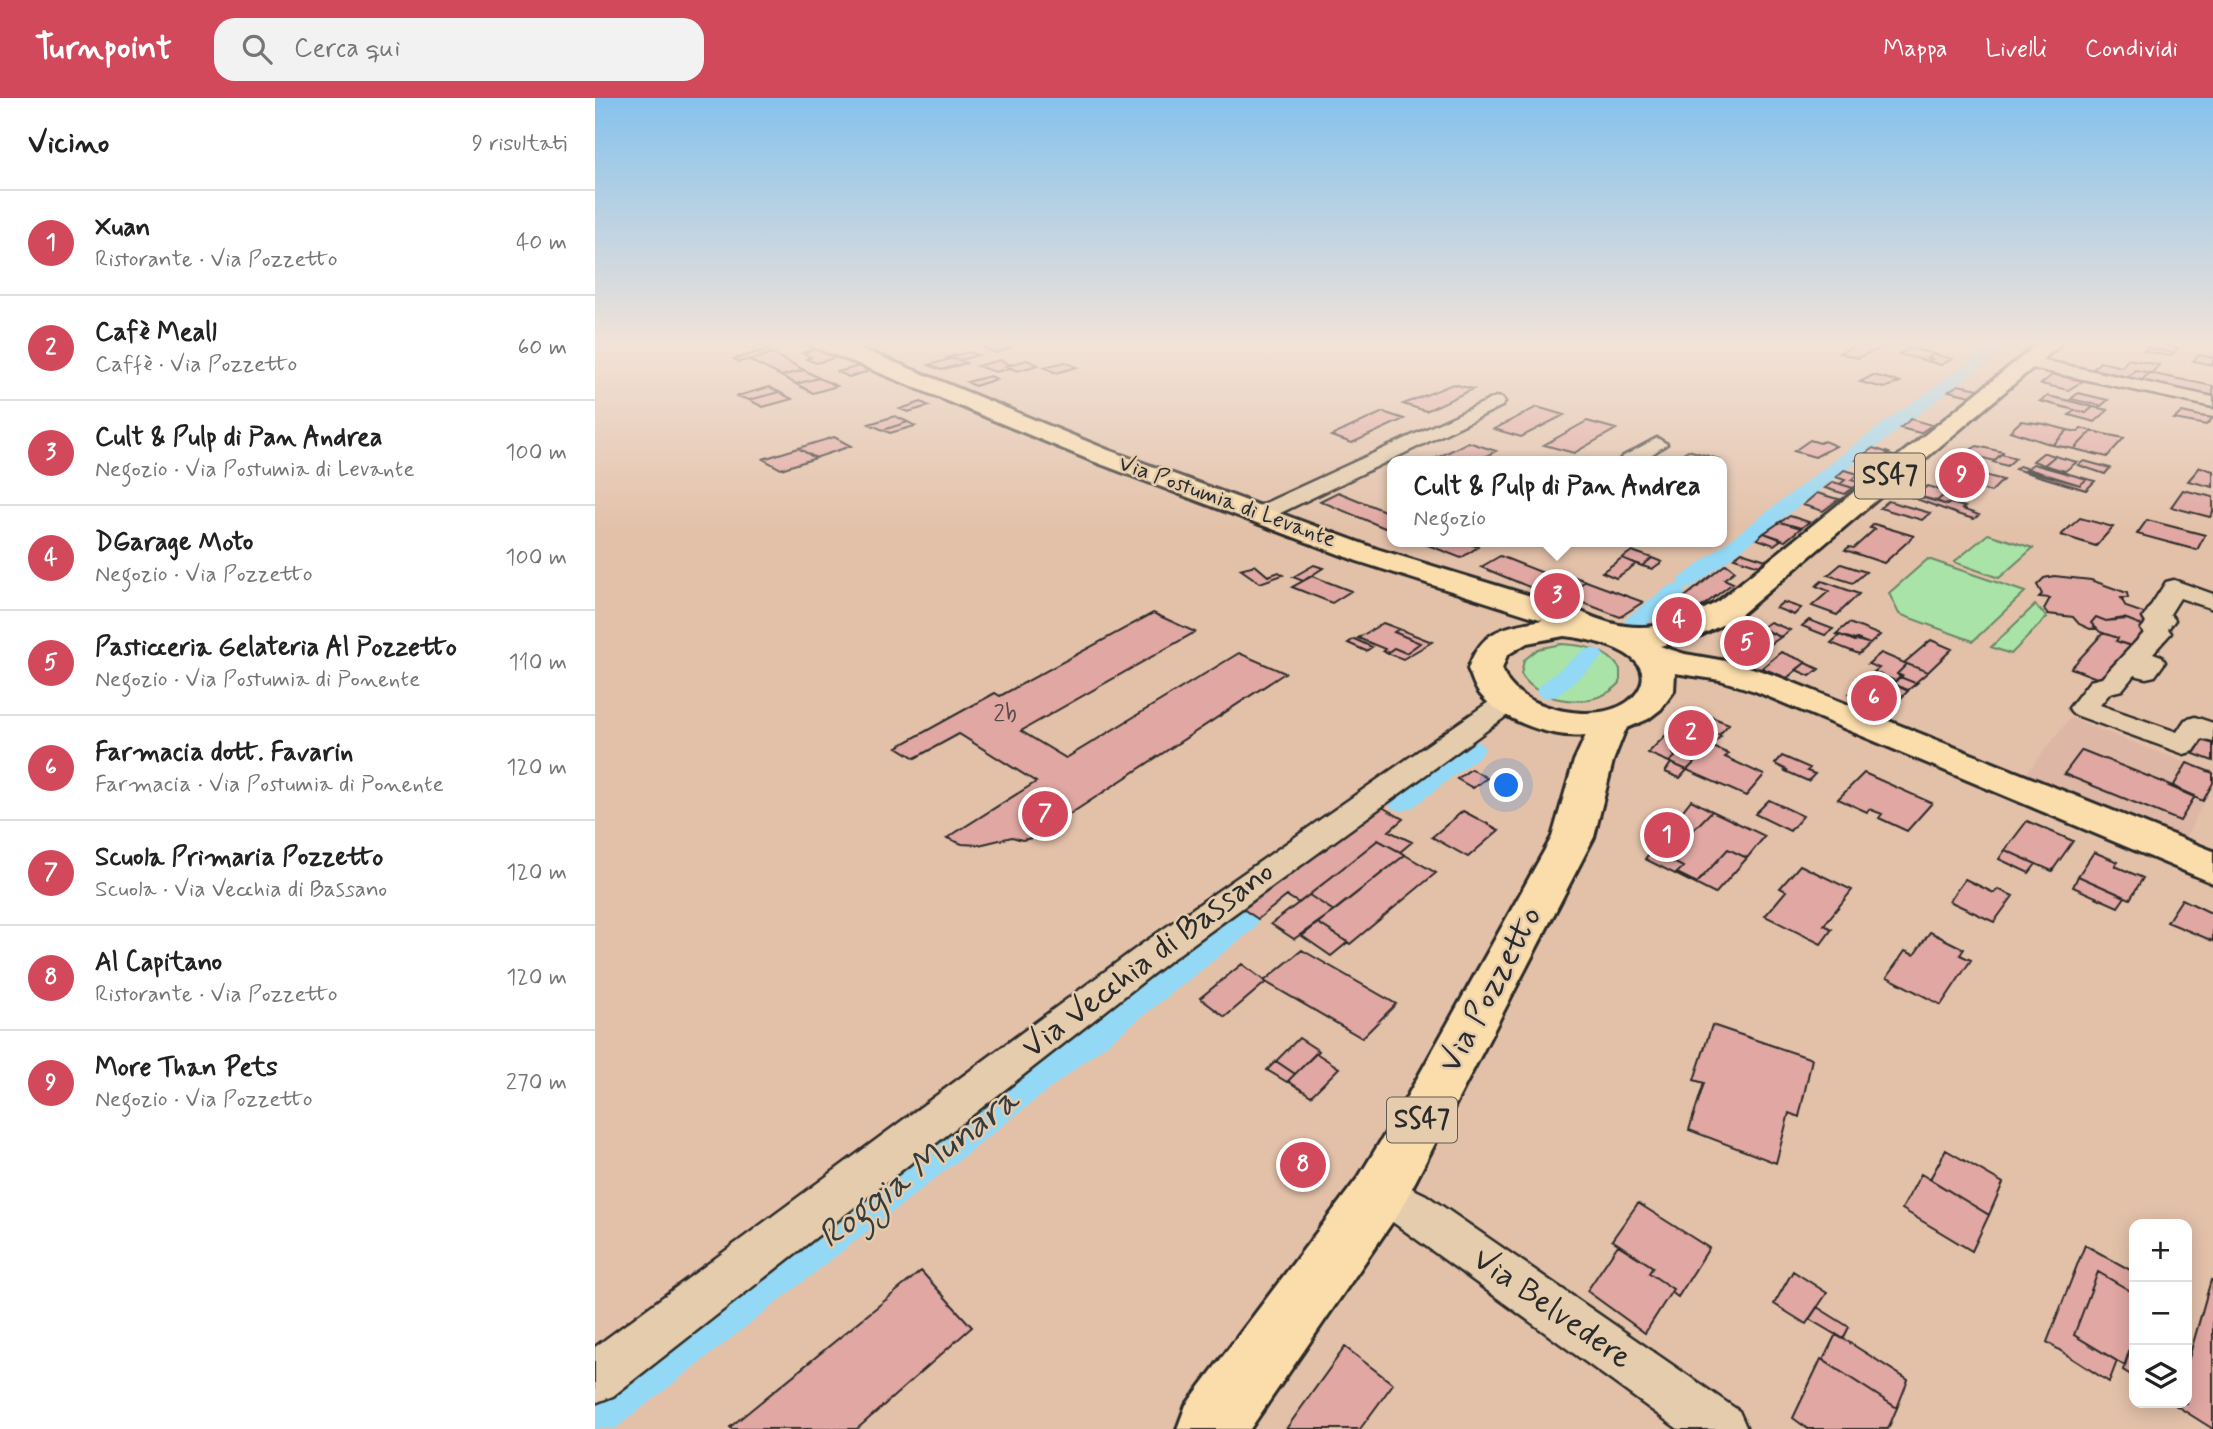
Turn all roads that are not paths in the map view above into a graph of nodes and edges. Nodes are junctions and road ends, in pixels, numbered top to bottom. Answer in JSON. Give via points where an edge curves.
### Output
{"nodes":[{"id":1,"x":978,"y":405,"type":"edge"},
{"id":2,"x":1489,"y":405,"type":"edge"},
{"id":3,"x":1977,"y":405,"type":"edge"},
{"id":4,"x":1657,"y":444,"type":"dead end"},
{"id":5,"x":1637,"y":456,"type":"edge"},
{"id":6,"x":1366,"y":463,"type":"junction"},
{"id":7,"x":1387,"y":470,"type":"edge"},
{"id":8,"x":1260,"y":514,"type":"junction"},
{"id":9,"x":1480,"y":592,"type":"junction"},
{"id":10,"x":2213,"y":602,"type":"edge"},
{"id":11,"x":1720,"y":620,"type":"junction"},
{"id":12,"x":1590,"y":629,"type":"junction"},
{"id":13,"x":1515,"y":634,"type":"junction"},
{"id":14,"x":1650,"y":662,"type":"junction"},
{"id":15,"x":1754,"y":680,"type":"junction"},
{"id":16,"x":1523,"y":710,"type":"junction"},
{"id":17,"x":1613,"y":720,"type":"junction"},
{"id":18,"x":2213,"y":733,"type":"edge"},
{"id":19,"x":1587,"y":784,"type":"junction"},
{"id":20,"x":2213,"y":868,"type":"edge"},
{"id":21,"x":1380,"y":1193,"type":"junction"},
{"id":22,"x":595,"y":1378,"type":"edge"},
{"id":23,"x":1210,"y":1429,"type":"edge"},
{"id":24,"x":1721,"y":1429,"type":"edge"}],
"edges":[{"from":1,"to":8,"type":"main road","name":"Via Postumia di Levante"},
{"from":2,"to":6,"type":"street"},
{"from":3,"to":11,"type":"main road","number":"SS47"},
{"from":4,"to":5,"type":"street"},
{"from":6,"to":7,"type":"street"},
{"from":6,"to":8,"type":"street"},
{"from":8,"to":9,"type":"main road","name":"Via Postumia di Levante"},
{"from":9,"to":12,"type":"main road","name":"Via Postumia di Levante","via":[[1566,617]]},
{"from":9,"to":13,"type":"main road","name":"Via Postumia di Levante","via":[[1514,613]]},
{"from":10,"to":18,"type":"street","via":[[2174,587],[2155,618],[2162,620],[2154,629],[2158,633],[2136,656],[2152,662],[2146,670],[2129,664],[2083,708],[2184,745],[2195,726]]},
{"from":11,"to":14,"type":"main road","number":"SS47"},
{"from":11,"to":14,"type":"main road","number":"SS47","via":[[1646,640]]},
{"from":11,"to":15,"type":"main road","via":[[1712,641],[1722,656]]},
{"from":12,"to":13,"type":"main road","number":"SS47","via":[[1551,627]]},
{"from":12,"to":14,"type":"main road","number":"SS47"},
{"from":13,"to":16,"type":"main road","number":"SS47","via":[[1497,644],[1487,657],[1484,672],[1490,688]]},
{"from":14,"to":15,"type":"main road","via":[[1698,676]]},
{"from":14,"to":17,"type":"main road","number":"SS47","via":[[1650,702]]},
{"from":15,"to":20,"type":"main road"},
{"from":16,"to":17,"type":"main road","number":"SS47","via":[[1577,723]]},
{"from":16,"to":19,"type":"main road","number":"SS47","via":[[1565,744]]},
{"from":16,"to":22,"type":"street","name":"Via Vecchia di Bassano","via":[[1155,953]]},
{"from":17,"to":19,"type":"main road","name":"Via Pozzetto","number":"SS47","via":[[1597,745]]},
{"from":19,"to":21,"type":"main road","name":"Via Pozzetto","number":"SS47","via":[[1573,836]]},
{"from":21,"to":23,"type":"main road","name":"Via Pozzetto","number":"SS47"},
{"from":21,"to":24,"type":"street","name":"Via Belvedere","via":[[1410,1209]]}]}
